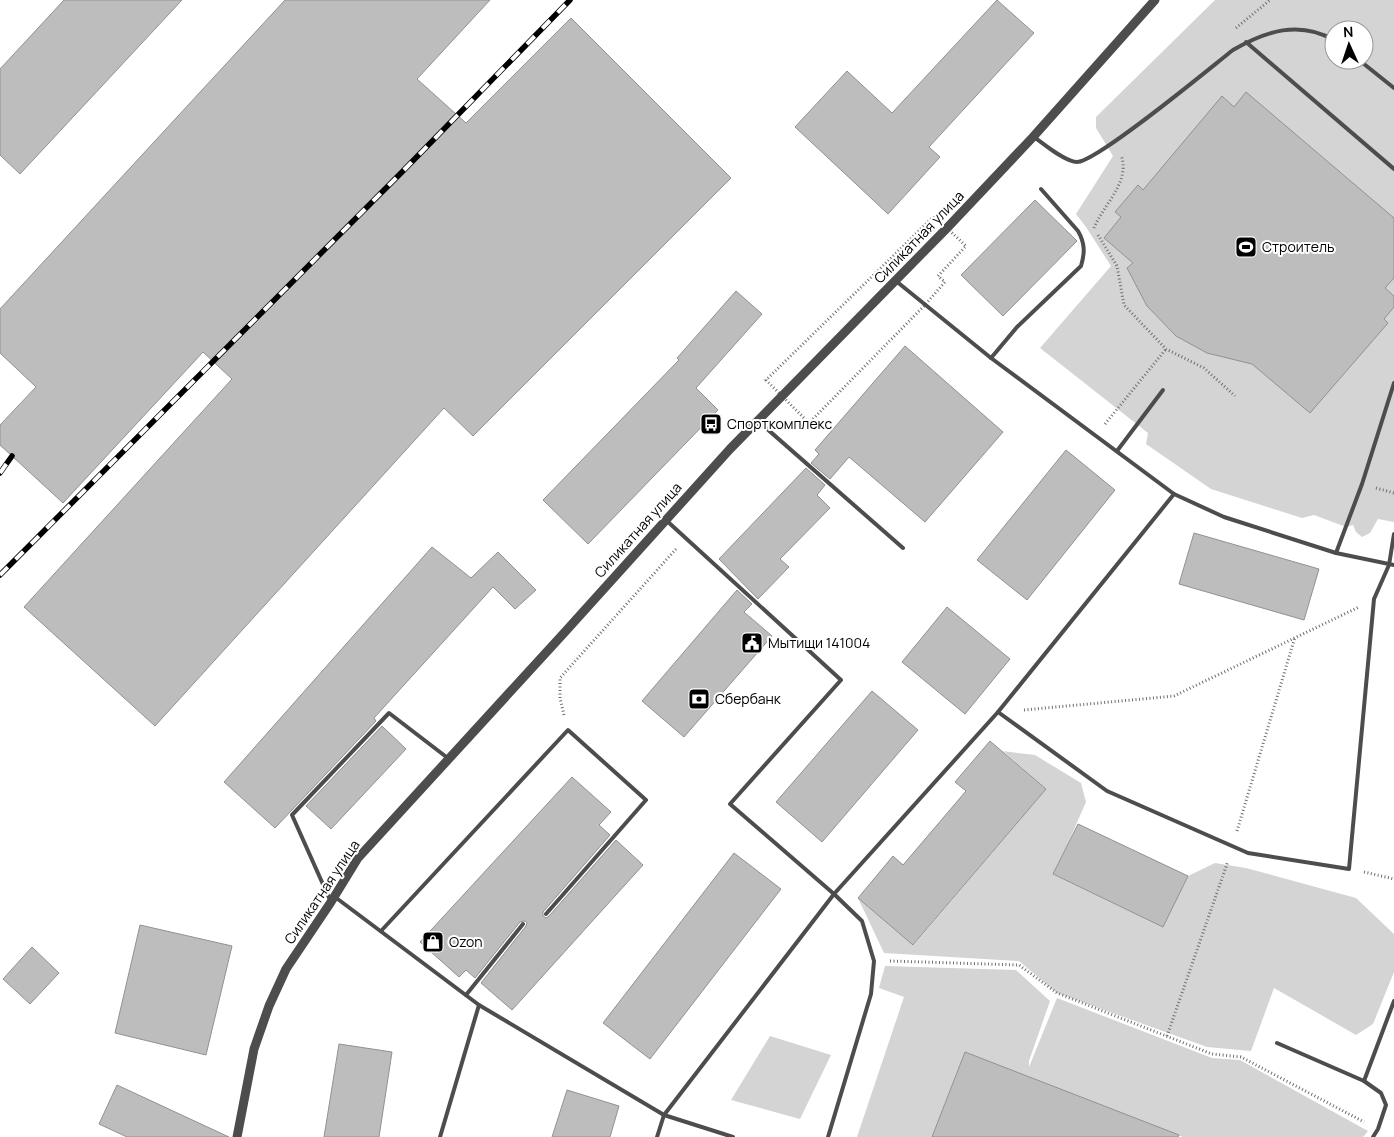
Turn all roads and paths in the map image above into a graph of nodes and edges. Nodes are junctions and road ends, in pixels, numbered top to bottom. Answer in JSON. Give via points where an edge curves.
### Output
{"nodes":[{"id":1,"x":1155,"y":0,"type":"edge"},
{"id":2,"x":1270,"y":0,"type":"edge"},
{"id":3,"x":1234,"y":30,"type":"dead end"},
{"id":4,"x":1324,"y":36,"type":"edge"},
{"id":5,"x":1246,"y":42,"type":"junction"},
{"id":6,"x":1372,"y":70,"type":"edge"},
{"id":7,"x":1394,"y":88,"type":"edge"},
{"id":8,"x":1033,"y":136,"type":"junction"},
{"id":9,"x":1116,"y":140,"type":"junction"},
{"id":10,"x":1394,"y":169,"type":"edge"},
{"id":11,"x":1040,"y":189,"type":"dead end"},
{"id":12,"x":896,"y":281,"type":"junction"},
{"id":13,"x":1166,"y":349,"type":"junction"},
{"id":14,"x":991,"y":358,"type":"junction"},
{"id":15,"x":1394,"y":383,"type":"edge"},
{"id":16,"x":1163,"y":390,"type":"dead end"},
{"id":17,"x":1235,"y":396,"type":"dead end"},
{"id":18,"x":757,"y":421,"type":"junction"},
{"id":19,"x":1096,"y":435,"type":"junction"},
{"id":20,"x":1117,"y":451,"type":"junction"},
{"id":21,"x":1174,"y":494,"type":"junction"},
{"id":22,"x":666,"y":520,"type":"junction"},
{"id":23,"x":1394,"y":534,"type":"edge"},
{"id":24,"x":686,"y":538,"type":"junction"},
{"id":25,"x":903,"y":548,"type":"dead end"},
{"id":26,"x":1336,"y":553,"type":"junction"},
{"id":27,"x":1388,"y":565,"type":"junction"},
{"id":28,"x":1394,"y":566,"type":"edge"},
{"id":29,"x":1374,"y":599,"type":"junction"},
{"id":30,"x":998,"y":712,"type":"junction"},
{"id":31,"x":568,"y":730,"type":"junction"},
{"id":32,"x":449,"y":759,"type":"junction"},
{"id":33,"x":1348,"y":869,"type":"junction"},
{"id":34,"x":1394,"y":879,"type":"edge"},
{"id":35,"x":834,"y":894,"type":"junction"},
{"id":36,"x":333,"y":899,"type":"junction"},
{"id":37,"x":546,"y":914,"type":"dead end"},
{"id":38,"x":523,"y":924,"type":"dead end"},
{"id":39,"x":381,"y":931,"type":"junction"},
{"id":40,"x":874,"y":961,"type":"junction"},
{"id":41,"x":466,"y":996,"type":"junction"},
{"id":42,"x":1394,"y":1001,"type":"edge"},
{"id":43,"x":479,"y":1005,"type":"junction"},
{"id":44,"x":1277,"y":1043,"type":"dead end"},
{"id":45,"x":1364,"y":1081,"type":"junction"},
{"id":46,"x":664,"y":1114,"type":"junction"},
{"id":47,"x":1378,"y":1129,"type":"junction"},
{"id":48,"x":236,"y":1137,"type":"edge"},
{"id":49,"x":440,"y":1137,"type":"edge"},
{"id":50,"x":657,"y":1137,"type":"edge"},
{"id":51,"x":733,"y":1137,"type":"edge"},
{"id":52,"x":828,"y":1137,"type":"edge"},
{"id":53,"x":1373,"y":1137,"type":"edge"}],
"edges":[{"from":1,"to":8,"type":"street","name":"Силикатная улица"},
{"from":2,"to":3,"type":"path"},
{"from":4,"to":5,"type":"lane","via":[[1293,29]]},
{"from":5,"to":9,"type":"lane"},
{"from":5,"to":10,"type":"lane"},
{"from":6,"to":7,"type":"lane"},
{"from":8,"to":9,"type":"lane","via":[[1076,162],[1087,159]]},
{"from":8,"to":12,"type":"street","name":"Силикатная улица"},
{"from":9,"to":13,"type":"path","via":[[1124,164],[1122,178],[1093,227],[1117,266],[1124,305]]},
{"from":11,"to":14,"type":"lane","via":[[1078,231],[1084,257],[1081,266],[1017,327]]},
{"from":12,"to":14,"type":"lane"},
{"from":12,"to":18,"type":"street","name":"Силикатная улица"},
{"from":13,"to":17,"type":"path","via":[[1204,368]]},
{"from":13,"to":19,"type":"path"},
{"from":14,"to":19,"type":"lane"},
{"from":15,"to":26,"type":"lane"},
{"from":16,"to":20,"type":"lane"},
{"from":18,"to":22,"type":"street","name":"Силикатная улица"},
{"from":18,"to":25,"type":"lane"},
{"from":19,"to":20,"type":"lane"},
{"from":20,"to":21,"type":"lane"},
{"from":21,"to":26,"type":"lane","via":[[1224,516]]},
{"from":21,"to":30,"type":"lane"},
{"from":22,"to":24,"type":"lane"},
{"from":22,"to":32,"type":"street","name":"Силикатная улица"},
{"from":23,"to":27,"type":"lane"},
{"from":24,"to":31,"type":"path","via":[[560,678],[560,698]]},
{"from":24,"to":35,"type":"lane","via":[[841,680],[730,804]]},
{"from":26,"to":27,"type":"lane"},
{"from":27,"to":28,"type":"lane"},
{"from":27,"to":29,"type":"lane"},
{"from":29,"to":30,"type":"path","via":[[1174,696]]},
{"from":29,"to":33,"type":"lane"},
{"from":30,"to":33,"type":"lane","via":[[1116,796],[1248,854]]},
{"from":30,"to":35,"type":"lane"},
{"from":31,"to":37,"type":"lane","via":[[646,800]]},
{"from":31,"to":39,"type":"lane"},
{"from":32,"to":36,"type":"street","name":"Силикатная улица","via":[[358,858]]},
{"from":32,"to":36,"type":"lane","via":[[389,713],[292,815]]},
{"from":33,"to":34,"type":"path"},
{"from":35,"to":40,"type":"lane","via":[[862,922]]},
{"from":35,"to":46,"type":"lane"},
{"from":36,"to":39,"type":"lane"},
{"from":36,"to":48,"type":"street","name":"Силикатная улица","via":[[286,969],[268,1006],[254,1049]]},
{"from":38,"to":41,"type":"lane"},
{"from":39,"to":41,"type":"lane"},
{"from":40,"to":47,"type":"path","via":[[1019,965],[1057,993],[1212,1054],[1241,1057]]},
{"from":40,"to":52,"type":"lane","via":[[871,994]]},
{"from":41,"to":43,"type":"lane"},
{"from":42,"to":45,"type":"lane"},
{"from":43,"to":46,"type":"lane"},
{"from":43,"to":49,"type":"lane"},
{"from":44,"to":45,"type":"lane"},
{"from":45,"to":47,"type":"lane","via":[[1381,1093],[1386,1105]]},
{"from":46,"to":50,"type":"lane"},
{"from":46,"to":51,"type":"lane"},
{"from":47,"to":53,"type":"lane"}]}
